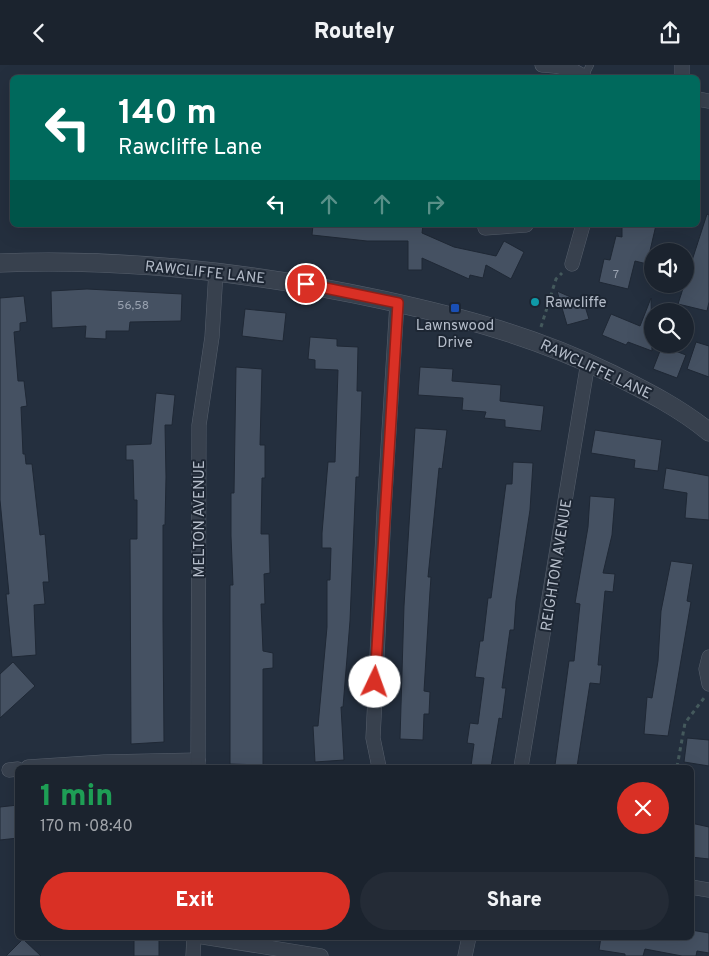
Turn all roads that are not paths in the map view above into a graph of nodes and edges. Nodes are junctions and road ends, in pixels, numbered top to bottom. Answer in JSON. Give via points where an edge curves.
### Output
{"nodes":[{"id":1,"x":542,"y":65,"type":"edge"},
{"id":2,"x":581,"y":75,"type":"edge"},
{"id":3,"x":493,"y":227,"type":"edge"},
{"id":4,"x":582,"y":227,"type":"edge"},
{"id":5,"x":485,"y":228,"type":"dead end"},
{"id":6,"x":0,"y":263,"type":"edge"},
{"id":7,"x":572,"y":264,"type":"road end"},
{"id":8,"x":216,"y":271,"type":"junction"},
{"id":9,"x":398,"y":303,"type":"junction"},
{"id":10,"x":588,"y":362,"type":"junction"},
{"id":11,"x":709,"y":433,"type":"edge"},
{"id":12,"x":709,"y":657,"type":"edge"},
{"id":13,"x":709,"y":684,"type":"edge"},
{"id":14,"x":198,"y":764,"type":"edge"},
{"id":15,"x":58,"y":765,"type":"edge"},
{"id":16,"x":379,"y":765,"type":"edge"},
{"id":17,"x":521,"y":765,"type":"edge"},
{"id":18,"x":694,"y":888,"type":"edge"},
{"id":19,"x":709,"y":890,"type":"edge"},
{"id":20,"x":194,"y":940,"type":"edge"},
{"id":21,"x":222,"y":940,"type":"edge"},
{"id":22,"x":468,"y":940,"type":"edge"},
{"id":23,"x":193,"y":956,"type":"edge"},
{"id":24,"x":321,"y":956,"type":"edge"},
{"id":25,"x":465,"y":956,"type":"edge"}],
"edges":[{"from":1,"to":2,"type":"street","via":[[561,67]]},
{"from":3,"to":5,"type":"street"},
{"from":4,"to":7,"type":"street"},
{"from":6,"to":8,"type":"street","name":"RAWCLIFFE LANE","via":[[94,263]]},
{"from":8,"to":9,"type":"street","name":"RAWCLIFFE LANE"},
{"from":8,"to":14,"type":"street","name":"MELTON AVENUE","via":[[212,337],[200,425]]},
{"from":9,"to":10,"type":"street","name":"RAWCLIFFE LANE","via":[[536,340]]},
{"from":9,"to":16,"type":"street","via":[[373,737]]},
{"from":10,"to":11,"type":"street","name":"RAWCLIFFE LANE","via":[[658,398]]},
{"from":10,"to":17,"type":"street","name":"REIGHTON AVENUE"},
{"from":12,"to":13,"type":"street","via":[[706,669]]},
{"from":14,"to":15,"type":"street","via":[[104,762]]},
{"from":18,"to":19,"type":"street"},
{"from":20,"to":23,"type":"street"},
{"from":21,"to":24,"type":"street"},
{"from":22,"to":25,"type":"street"}]}
